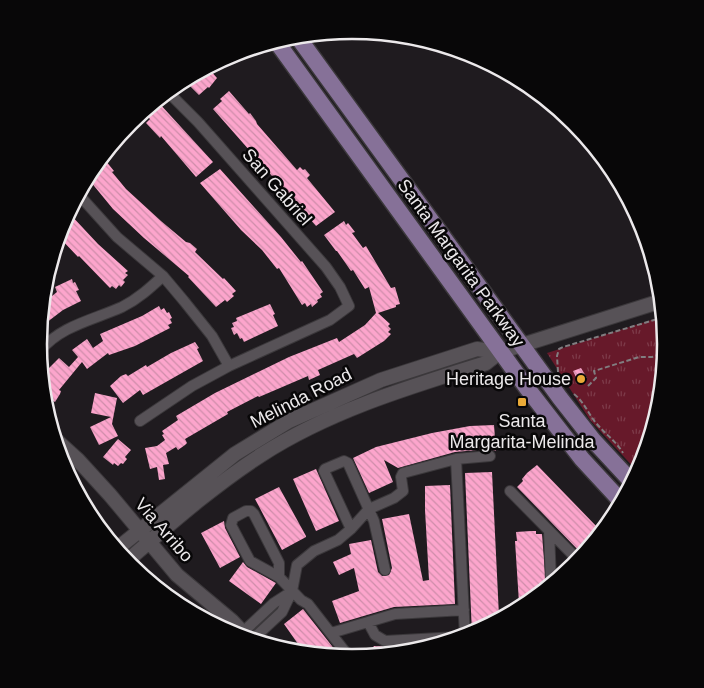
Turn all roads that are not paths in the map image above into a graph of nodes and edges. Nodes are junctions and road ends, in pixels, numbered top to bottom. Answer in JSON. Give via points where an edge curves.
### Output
{"nodes":[{"id":1,"x":302,"y":43,"type":"edge"},
{"id":2,"x":281,"y":47,"type":"edge"},
{"id":3,"x":173,"y":97,"type":"edge"},
{"id":4,"x":83,"y":200,"type":"edge"},
{"id":5,"x":163,"y":276,"type":"junction"},
{"id":6,"x":655,"y":303,"type":"edge"},
{"id":7,"x":47,"y":345,"type":"edge"},
{"id":8,"x":521,"y":345,"type":"junction"},
{"id":9,"x":500,"y":352,"type":"junction"},
{"id":10,"x":228,"y":366,"type":"junction"},
{"id":11,"x":140,"y":421,"type":"dead end"},
{"id":12,"x":65,"y":449,"type":"edge"},
{"id":13,"x":490,"y":456,"type":"dead end"},
{"id":14,"x":456,"y":459,"type":"junction"},
{"id":15,"x":627,"y":477,"type":"edge"},
{"id":16,"x":510,"y":491,"type":"dead end"},
{"id":17,"x":616,"y":496,"type":"edge"},
{"id":18,"x":369,"y":509,"type":"junction"},
{"id":19,"x":351,"y":529,"type":"junction"},
{"id":20,"x":139,"y":530,"type":"junction"},
{"id":21,"x":550,"y":531,"type":"junction"},
{"id":22,"x":149,"y":542,"type":"junction"},
{"id":23,"x":122,"y":544,"type":"edge"},
{"id":24,"x":573,"y":555,"type":"edge"},
{"id":25,"x":133,"y":556,"type":"edge"},
{"id":26,"x":385,"y":570,"type":"dead end"},
{"id":27,"x":551,"y":575,"type":"edge"},
{"id":28,"x":279,"y":577,"type":"junction"},
{"id":29,"x":292,"y":591,"type":"junction"},
{"id":30,"x":464,"y":610,"type":"junction"},
{"id":31,"x":368,"y":622,"type":"junction"},
{"id":32,"x":239,"y":628,"type":"edge"},
{"id":33,"x":465,"y":628,"type":"edge"},
{"id":34,"x":251,"y":632,"type":"edge"},
{"id":35,"x":331,"y":633,"type":"junction"},
{"id":36,"x":433,"y":638,"type":"edge"},
{"id":37,"x":343,"y":649,"type":"edge"}],
"edges":[{"from":1,"to":8,"type":"main road","name":"Santa Margarita Parkway"},
{"from":2,"to":9,"type":"main road","name":"Santa Margarita Parkway"},
{"from":3,"to":10,"type":"street","name":"San Gabriel","via":[[326,267],[349,306],[330,320]]},
{"from":4,"to":5,"type":"street","via":[[117,237]]},
{"from":5,"to":7,"type":"street","via":[[143,294],[73,326]]},
{"from":5,"to":10,"type":"street","via":[[212,336]]},
{"from":6,"to":8,"type":"main road","name":"Melinda Road"},
{"from":8,"to":9,"type":"main road","name":"Melinda Road"},
{"from":8,"to":15,"type":"main road","name":"Santa Margarita Parkway","via":[[593,440]]},
{"from":9,"to":17,"type":"main road","name":"Santa Margarita Parkway","via":[[564,437]]},
{"from":9,"to":20,"type":"main road","name":"Melinda Road","via":[[477,350],[381,380],[289,421],[235,454]]},
{"from":9,"to":22,"type":"main road","name":"Melinda Road","via":[[486,363],[360,406],[297,434],[229,476]]},
{"from":10,"to":11,"type":"street"},
{"from":12,"to":20,"type":"main road","name":"Via Arribo"},
{"from":13,"to":14,"type":"street"},
{"from":14,"to":18,"type":"street","via":[[403,473],[403,492]]},
{"from":14,"to":30,"type":"street"},
{"from":16,"to":21,"type":"street"},
{"from":18,"to":19,"type":"street"},
{"from":18,"to":19,"type":"street","via":[[347,461],[325,469]]},
{"from":18,"to":26,"type":"street"},
{"from":19,"to":29,"type":"street","via":[[297,565]]},
{"from":20,"to":22,"type":"main road","name":"Via Arribo"},
{"from":20,"to":23,"type":"main road","name":"Melinda Road"},
{"from":21,"to":24,"type":"street"},
{"from":21,"to":27,"type":"street"},
{"from":22,"to":25,"type":"main road","name":"Melinda Road"},
{"from":22,"to":32,"type":"main road","name":"Via Arribo","via":[[178,575]]},
{"from":28,"to":28,"type":"street","via":[[250,561],[231,525],[232,518],[246,511],[254,514],[279,563]]},
{"from":28,"to":29,"type":"street"},
{"from":29,"to":34,"type":"street","via":[[274,603]]},
{"from":29,"to":35,"type":"street"},
{"from":30,"to":31,"type":"street","via":[[395,614]]},
{"from":30,"to":33,"type":"street"},
{"from":31,"to":35,"type":"street"},
{"from":31,"to":36,"type":"street","via":[[375,635],[385,641]]},
{"from":35,"to":37,"type":"street"}]}
